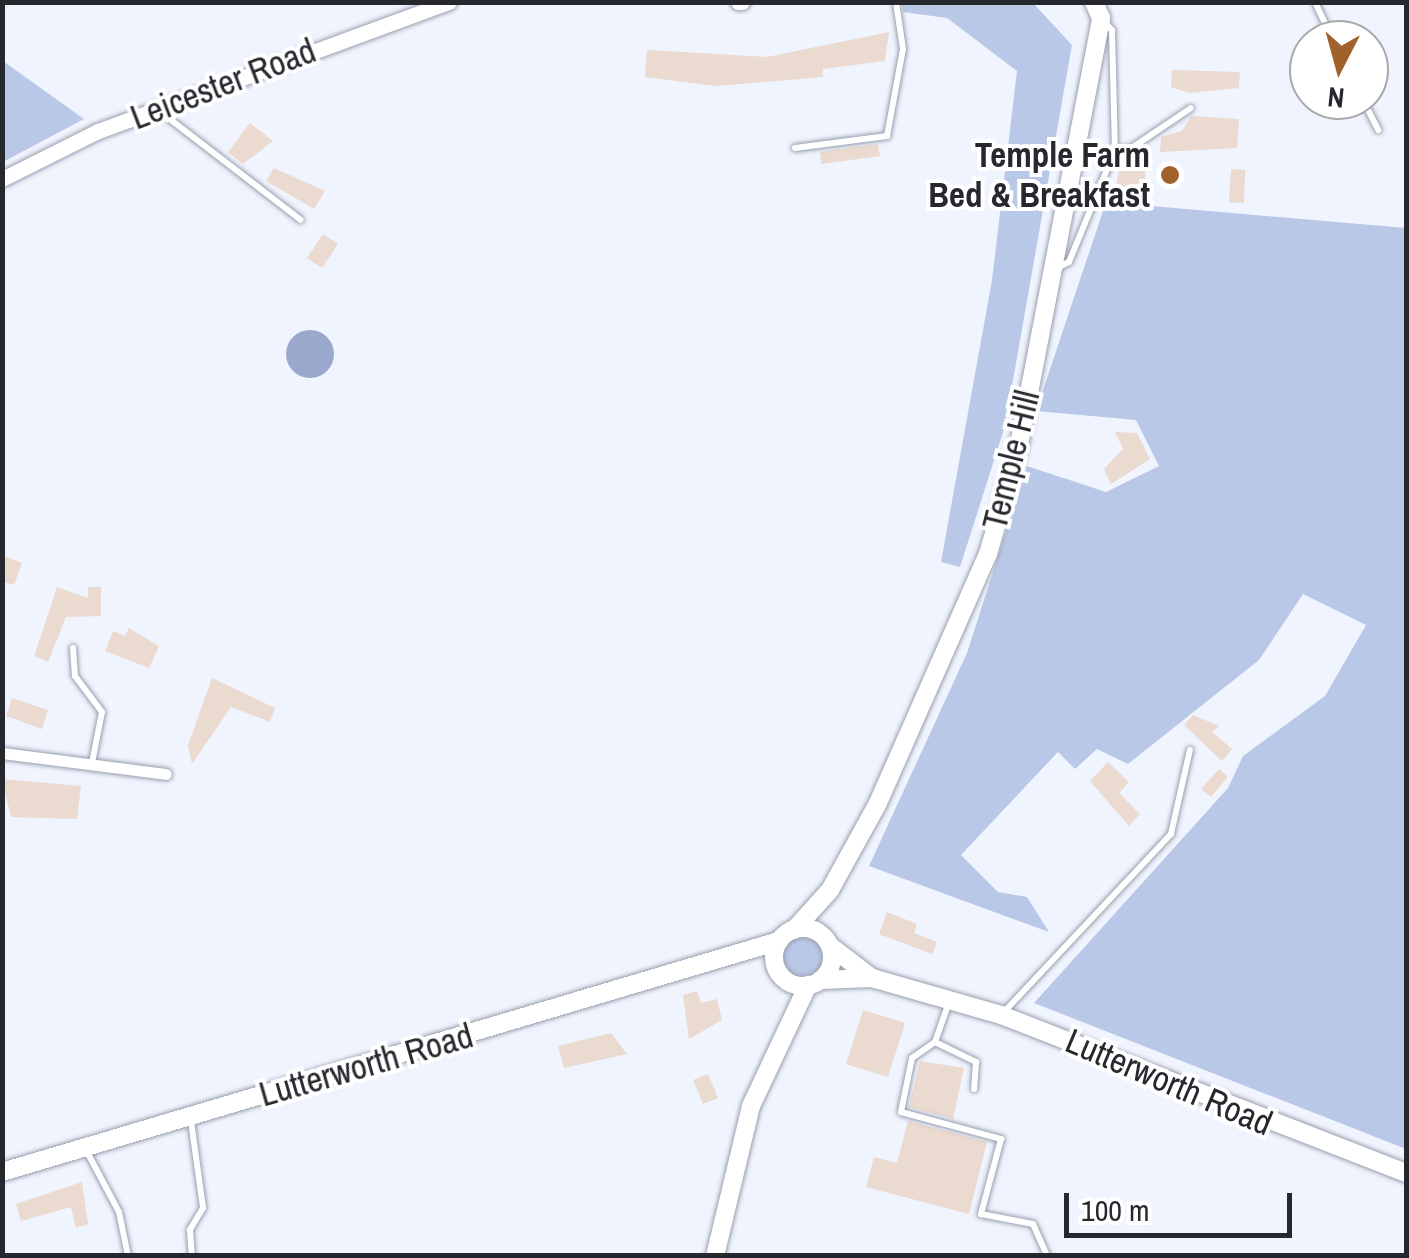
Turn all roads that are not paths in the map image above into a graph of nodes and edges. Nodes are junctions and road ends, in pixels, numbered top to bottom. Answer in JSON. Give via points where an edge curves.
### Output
{"nodes":[{"id":1,"x":449,"y":2,"type":"edge"},
{"id":2,"x":896,"y":2,"type":"edge"},
{"id":3,"x":1099,"y":8,"type":"edge"},
{"id":4,"x":1190,"y":108,"type":"dead end"},
{"id":5,"x":157,"y":109,"type":"junction"},
{"id":6,"x":1373,"y":120,"type":"edge"},
{"id":7,"x":1378,"y":130,"type":"dead end"},
{"id":8,"x":795,"y":148,"type":"dead end"},
{"id":9,"x":1114,"y":150,"type":"junction"},
{"id":10,"x":2,"y":179,"type":"edge"},
{"id":11,"x":301,"y":220,"type":"dead end"},
{"id":12,"x":1054,"y":265,"type":"junction"},
{"id":13,"x":74,"y":648,"type":"dead end"},
{"id":14,"x":1190,"y":750,"type":"dead end"},
{"id":15,"x":2,"y":754,"type":"edge"},
{"id":16,"x":92,"y":764,"type":"junction"},
{"id":17,"x":166,"y":774,"type":"dead end"},
{"id":18,"x":830,"y":890,"type":"junction"},
{"id":19,"x":787,"y":935,"type":"junction"},
{"id":20,"x":826,"y":941,"type":"junction"},
{"id":21,"x":731,"y":960,"type":"junction"},
{"id":22,"x":782,"y":976,"type":"junction"},
{"id":23,"x":872,"y":978,"type":"junction"},
{"id":24,"x":814,"y":983,"type":"junction"},
{"id":25,"x":950,"y":1001,"type":"junction"},
{"id":26,"x":1001,"y":1015,"type":"junction"},
{"id":27,"x":784,"y":1023,"type":"junction"},
{"id":28,"x":936,"y":1042,"type":"junction"},
{"id":29,"x":974,"y":1089,"type":"dead end"},
{"id":30,"x":190,"y":1115,"type":"junction"},
{"id":31,"x":84,"y":1147,"type":"junction"},
{"id":32,"x":2,"y":1172,"type":"edge"},
{"id":33,"x":1406,"y":1174,"type":"edge"},
{"id":34,"x":128,"y":1256,"type":"edge"},
{"id":35,"x":192,"y":1256,"type":"edge"},
{"id":36,"x":715,"y":1256,"type":"edge"},
{"id":37,"x":1047,"y":1256,"type":"edge"}],
"edges":[{"from":1,"to":5,"type":"street","name":"Leicester Road"},
{"from":2,"to":8,"type":"lane","via":[[903,49],[887,136]]},
{"from":3,"to":9,"type":"lane","via":[[1112,30]]},
{"from":3,"to":12,"type":"main road","name":"Temple Hill"},
{"from":4,"to":9,"type":"lane","via":[[1130,150]]},
{"from":5,"to":10,"type":"street","name":"Leicester Road"},
{"from":5,"to":11,"type":"lane"},
{"from":6,"to":7,"type":"lane"},
{"from":9,"to":12,"type":"lane","via":[[1069,262]]},
{"from":12,"to":18,"type":"main road","name":"Temple Hill","via":[[988,554],[948,656]]},
{"from":13,"to":16,"type":"lane","via":[[75,676],[102,712]]},
{"from":14,"to":26,"type":"lane","via":[[1171,834]]},
{"from":15,"to":16,"type":"street"},
{"from":16,"to":17,"type":"street"},
{"from":18,"to":19,"type":"main road","name":"Temple Hill"},
{"from":18,"to":20,"type":"main road","name":"Temple Hill"},
{"from":19,"to":20,"type":"main road"},
{"from":19,"to":21,"type":"main road","name":"Lutterworth Road"},
{"from":19,"to":22,"type":"main road"},
{"from":20,"to":23,"type":"main road","name":"Lutterworth Road"},
{"from":20,"to":24,"type":"main road","name":"Temple Hill"},
{"from":21,"to":22,"type":"main road"},
{"from":21,"to":30,"type":"main road","name":"Lutterworth Road"},
{"from":22,"to":24,"type":"main road","name":"Lutterworth Road"},
{"from":22,"to":27,"type":"main road"},
{"from":23,"to":24,"type":"main road","name":"Lutterworth Road"},
{"from":23,"to":25,"type":"main road","name":"Lutterworth Road"},
{"from":24,"to":27,"type":"main road","name":"Temple Hill"},
{"from":25,"to":26,"type":"main road","name":"Lutterworth Road"},
{"from":25,"to":28,"type":"lane"},
{"from":26,"to":33,"type":"main road","name":"Lutterworth Road"},
{"from":27,"to":36,"type":"main road","via":[[751,1106]]},
{"from":28,"to":29,"type":"lane","via":[[976,1062]]},
{"from":28,"to":37,"type":"lane","via":[[912,1058],[902,1112],[1001,1139],[982,1214],[1033,1224]]},
{"from":30,"to":31,"type":"main road","name":"Lutterworth Road"},
{"from":30,"to":35,"type":"lane","via":[[203,1208],[190,1230]]},
{"from":31,"to":32,"type":"main road","name":"Lutterworth Road"},
{"from":31,"to":34,"type":"lane","via":[[119,1212]]}]}
